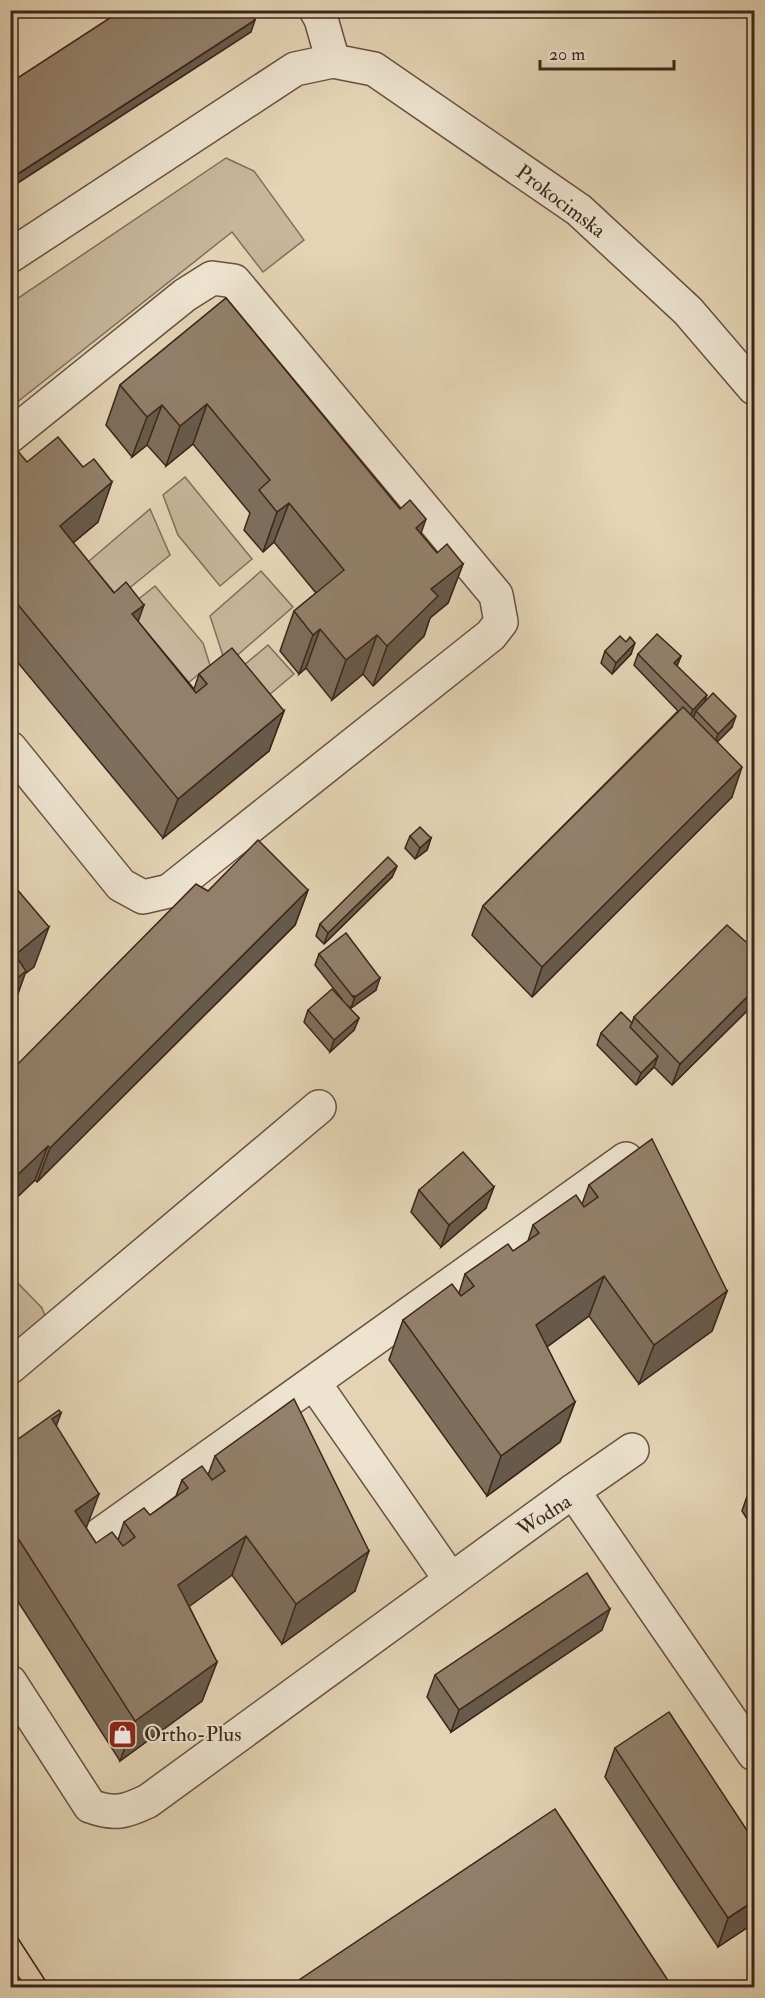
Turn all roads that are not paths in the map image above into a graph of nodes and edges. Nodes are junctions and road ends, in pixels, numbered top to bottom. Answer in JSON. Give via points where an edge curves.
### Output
{"nodes":[{"id":1,"x":316,"y":10,"type":"edge"},
{"id":2,"x":333,"y":61,"type":"junction"},
{"id":3,"x":10,"y":256,"type":"edge"},
{"id":4,"x":754,"y":388,"type":"edge"},
{"id":5,"x":10,"y":436,"type":"edge"},
{"id":6,"x":10,"y":748,"type":"edge"},
{"id":7,"x":319,"y":1107,"type":"dead end"},
{"id":8,"x":633,"y":1154,"type":"edge"},
{"id":9,"x":10,"y":1367,"type":"edge"},
{"id":10,"x":314,"y":1383,"type":"junction"},
{"id":11,"x":632,"y":1450,"type":"dead end"},
{"id":12,"x":573,"y":1491,"type":"junction"},
{"id":13,"x":66,"y":1559,"type":"edge"},
{"id":14,"x":451,"y":1580,"type":"junction"},
{"id":15,"x":10,"y":1682,"type":"edge"},
{"id":16,"x":754,"y":1754,"type":"edge"}],
"edges":[{"from":1,"to":2,"type":"street"},
{"from":2,"to":3,"type":"street","via":[[295,69]]},
{"from":2,"to":4,"type":"street","name":"Prokocimska","via":[[374,69],[579,210],[688,311]]},
{"from":5,"to":6,"type":"street","via":[[185,295],[212,278],[234,281],[496,595],[501,622],[491,635],[169,891],[143,897],[121,885]]},
{"from":7,"to":9,"type":"street"},
{"from":8,"to":10,"type":"street"},
{"from":10,"to":13,"type":"street"},
{"from":10,"to":14,"type":"street"},
{"from":11,"to":12,"type":"street"},
{"from":12,"to":14,"type":"street","name":"Wodna"},
{"from":12,"to":16,"type":"street","name":"Wodna"},
{"from":14,"to":15,"type":"street","name":"Wodna","via":[[148,1801],[128,1810],[108,1812],[90,1806]]}]}
